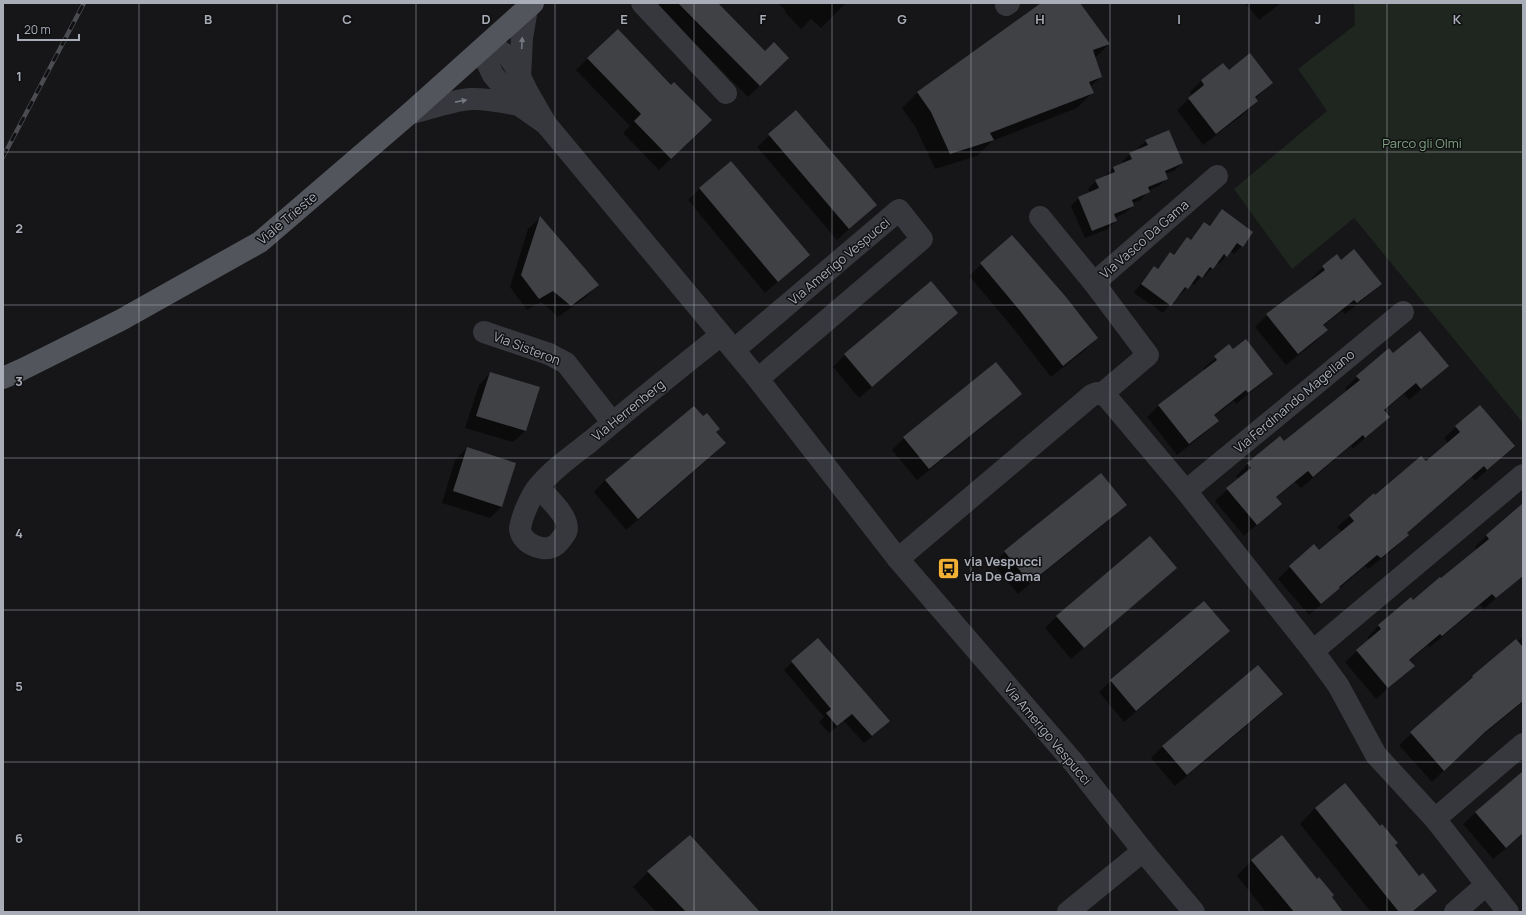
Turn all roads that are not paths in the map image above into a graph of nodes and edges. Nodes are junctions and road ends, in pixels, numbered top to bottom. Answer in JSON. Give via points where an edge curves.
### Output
{"nodes":[{"id":1,"x":642,"y":3,"type":"edge"},
{"id":2,"x":530,"y":6,"type":"edge"},
{"id":3,"x":488,"y":44,"type":"junction"},
{"id":4,"x":520,"y":78,"type":"junction"},
{"id":5,"x":726,"y":93,"type":"dead end"},
{"id":6,"x":519,"y":105,"type":"junction"},
{"id":7,"x":410,"y":114,"type":"junction"},
{"id":8,"x":546,"y":124,"type":"junction"},
{"id":9,"x":1217,"y":176,"type":"dead end"},
{"id":10,"x":1040,"y":217,"type":"dead end"},
{"id":11,"x":1094,"y":283,"type":"junction"},
{"id":12,"x":1403,"y":312,"type":"dead end"},
{"id":13,"x":484,"y":332,"type":"dead end"},
{"id":14,"x":727,"y":343,"type":"junction"},
{"id":15,"x":3,"y":378,"type":"edge"},
{"id":16,"x":758,"y":379,"type":"junction"},
{"id":17,"x":1102,"y":394,"type":"junction"},
{"id":18,"x":612,"y":422,"type":"junction"},
{"id":19,"x":1523,"y":475,"type":"edge"},
{"id":20,"x":538,"y":487,"type":"dead end"},
{"id":21,"x":1186,"y":491,"type":"junction"},
{"id":22,"x":898,"y":559,"type":"junction"},
{"id":23,"x":1313,"y":651,"type":"junction"},
{"id":24,"x":1523,"y":744,"type":"edge"},
{"id":25,"x":1435,"y":819,"type":"junction"},
{"id":26,"x":1143,"y":851,"type":"junction"},
{"id":27,"x":1486,"y":885,"type":"junction"},
{"id":28,"x":1068,"y":912,"type":"edge"},
{"id":29,"x":1194,"y":912,"type":"edge"},
{"id":30,"x":1455,"y":912,"type":"edge"},
{"id":31,"x":1508,"y":912,"type":"edge"}],
"edges":[{"from":1,"to":5,"type":"street"},
{"from":2,"to":3,"type":"main road","name":"Viale Trieste"},
{"from":4,"to":2,"type":"street","one_way":true,"via":[[522,38]]},
{"from":3,"to":4,"type":"street","name":"Via Amerigo Vespucci","via":[[508,56],[516,66]]},
{"from":3,"to":6,"type":"street","name":"Via Amerigo Vespucci","via":[[486,60],[493,74]]},
{"from":3,"to":7,"type":"main road","name":"Viale Trieste"},
{"from":4,"to":8,"type":"street","name":"Via Amerigo Vespucci"},
{"from":7,"to":6,"type":"street","name":"Via Amerigo Vespucci","one_way":true,"via":[[470,99]]},
{"from":6,"to":8,"type":"street","name":"Via Amerigo Vespucci"},
{"from":7,"to":15,"type":"main road","name":"Viale Trieste","via":[[260,242],[121,320]]},
{"from":8,"to":14,"type":"street","name":"Via Amerigo Vespucci"},
{"from":9,"to":11,"type":"street","name":"Via Vasco Da Gama"},
{"from":10,"to":11,"type":"street"},
{"from":11,"to":17,"type":"street","name":"Via Vasco Da Gama","via":[[1148,355]]},
{"from":12,"to":21,"type":"street","name":"Via Ferdinando Magellano"},
{"from":13,"to":18,"type":"street","name":"Via Sisteron","via":[[549,354],[566,363]]},
{"from":14,"to":16,"type":"street","name":"Via Amerigo Vespucci"},
{"from":14,"to":16,"type":"street","name":"Via Amerigo Vespucci","via":[[898,210],[922,239]]},
{"from":14,"to":18,"type":"street","name":"Via Herrenberg"},
{"from":16,"to":22,"type":"street","name":"Via Amerigo Vespucci"},
{"from":17,"to":21,"type":"street","via":[[1110,399]]},
{"from":17,"to":22,"type":"street","via":[[1092,395]]},
{"from":18,"to":20,"type":"street","name":"Via Herrenberg"},
{"from":19,"to":23,"type":"street"},
{"from":21,"to":23,"type":"street"},
{"from":22,"to":26,"type":"street","name":"Via Amerigo Vespucci","via":[[1074,763]]},
{"from":23,"to":25,"type":"street","via":[[1338,685],[1376,755]]},
{"from":24,"to":25,"type":"street"},
{"from":25,"to":27,"type":"street"},
{"from":26,"to":28,"type":"street"},
{"from":26,"to":29,"type":"street","name":"Via Amerigo Vespucci"},
{"from":27,"to":30,"type":"street"},
{"from":27,"to":31,"type":"street"}]}
